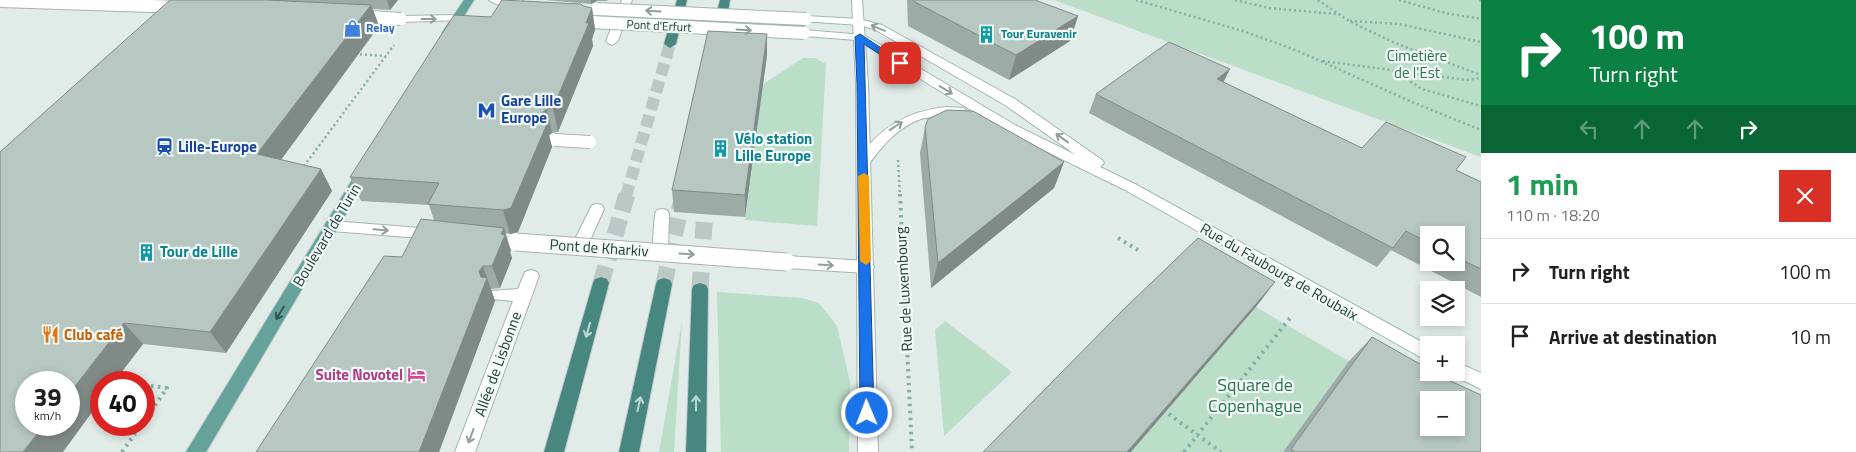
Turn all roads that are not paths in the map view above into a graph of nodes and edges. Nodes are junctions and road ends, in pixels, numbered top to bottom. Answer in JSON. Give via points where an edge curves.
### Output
{"nodes":[{"id":1,"x":469,"y":0,"type":"edge"},
{"id":2,"x":494,"y":0,"type":"edge"},
{"id":3,"x":627,"y":0,"type":"edge"},
{"id":4,"x":682,"y":0,"type":"edge"},
{"id":5,"x":725,"y":0,"type":"edge"},
{"id":6,"x":856,"y":0,"type":"edge"},
{"id":7,"x":0,"y":1,"type":"edge"},
{"id":8,"x":535,"y":4,"type":"edge"},
{"id":9,"x":197,"y":8,"type":"edge"},
{"id":10,"x":593,"y":8,"type":"edge"},
{"id":11,"x":347,"y":16,"type":"edge"},
{"id":12,"x":457,"y":18,"type":"junction"},
{"id":13,"x":474,"y":18,"type":"edge"},
{"id":14,"x":575,"y":21,"type":"edge"},
{"id":15,"x":859,"y":22,"type":"junction"},
{"id":16,"x":860,"y":37,"type":"junction"},
{"id":17,"x":612,"y":41,"type":"dead end"},
{"id":18,"x":442,"y":42,"type":"edge"},
{"id":19,"x":670,"y":44,"type":"tunnel mouth"},
{"id":20,"x":716,"y":45,"type":"edge"},
{"id":21,"x":999,"y":122,"type":"junction"},
{"id":22,"x":555,"y":140,"type":"dead end"},
{"id":23,"x":590,"y":142,"type":"dead end"},
{"id":24,"x":371,"y":161,"type":"edge"},
{"id":25,"x":864,"y":161,"type":"junction"},
{"id":26,"x":1130,"y":187,"type":"junction"},
{"id":27,"x":598,"y":209,"type":"dead end"},
{"id":28,"x":662,"y":214,"type":"dead end"},
{"id":29,"x":332,"y":226,"type":"junction"},
{"id":30,"x":448,"y":236,"type":"edge"},
{"id":31,"x":497,"y":240,"type":"edge"},
{"id":32,"x":579,"y":247,"type":"junction"},
{"id":33,"x":660,"y":252,"type":"junction"},
{"id":34,"x":866,"y":267,"type":"junction"},
{"id":35,"x":531,"y":276,"type":"dead end"},
{"id":36,"x":601,"y":283,"type":"tunnel mouth"},
{"id":37,"x":664,"y":284,"type":"tunnel mouth"},
{"id":38,"x":700,"y":289,"type":"tunnel mouth"},
{"id":39,"x":498,"y":295,"type":"dead end"},
{"id":40,"x":524,"y":295,"type":"junction"},
{"id":41,"x":1420,"y":350,"type":"edge"},
{"id":42,"x":1465,"y":373,"type":"edge"},
{"id":43,"x":1481,"y":381,"type":"edge"},
{"id":44,"x":196,"y":452,"type":"edge"},
{"id":45,"x":465,"y":452,"type":"edge"},
{"id":46,"x":554,"y":452,"type":"edge"},
{"id":47,"x":629,"y":452,"type":"edge"},
{"id":48,"x":696,"y":452,"type":"edge"},
{"id":49,"x":868,"y":452,"type":"edge"}],
"edges":[{"from":1,"to":12,"type":"main road"},
{"from":2,"to":8,"type":"main road"},
{"from":3,"to":17,"type":"main road"},
{"from":4,"to":19,"type":"highway"},
{"from":5,"to":20,"type":"highway"},
{"from":6,"to":15,"type":"main road"},
{"from":7,"to":9,"type":"main road","bridge":true},
{"from":15,"to":10,"type":"main road","name":"Pont d'Erfurt","one_way":true,"bridge":true},
{"from":11,"to":12,"type":"main road","one_way":true,"bridge":true},
{"from":12,"to":13,"type":"main road"},
{"from":12,"to":18,"type":"main road"},
{"from":14,"to":16,"type":"main road","name":"Pont d'Erfurt","one_way":true,"bridge":true},
{"from":15,"to":16,"type":"main road"},
{"from":26,"to":15,"type":"main road","name":"Rue du Faubourg de Roubaix","one_way":true,"via":[[1010,102],[882,29]]},
{"from":16,"to":21,"type":"main road","name":"Rue du Faubourg de Roubaix","one_way":true},
{"from":16,"to":25,"type":"main road"},
{"from":25,"to":21,"type":"main road","one_way":true,"via":[[880,139],[915,116],[934,112],[968,113]]},
{"from":21,"to":26,"type":"main road","name":"Rue du Faubourg de Roubaix"},
{"from":22,"to":23,"type":"main road","bridge":true},
{"from":24,"to":29,"type":"main road","name":"Boulevard de Turin"},
{"from":25,"to":34,"type":"main road"},
{"from":26,"to":41,"type":"main road","name":"Rue du Faubourg de Roubaix"},
{"from":27,"to":32,"type":"main road"},
{"from":28,"to":33,"type":"main road"},
{"from":29,"to":30,"type":"main road","one_way":true},
{"from":29,"to":44,"type":"main road","name":"Boulevard de Turin","one_way":true},
{"from":31,"to":32,"type":"main road","name":"Pont de Kharkiv","bridge":true},
{"from":32,"to":33,"type":"main road","name":"Pont de Kharkiv","bridge":true},
{"from":33,"to":34,"type":"main road","name":"Pont de Kharkiv","one_way":true,"bridge":true},
{"from":34,"to":49,"type":"main road"},
{"from":35,"to":40,"type":"main road","name":"Allée de Lisbonne"},
{"from":36,"to":46,"type":"highway","one_way":true},
{"from":47,"to":37,"type":"highway","one_way":true},
{"from":48,"to":38,"type":"highway","one_way":true},
{"from":39,"to":40,"type":"main road"},
{"from":40,"to":45,"type":"main road","name":"Allée de Lisbonne","one_way":true},
{"from":42,"to":43,"type":"main road"}]}
